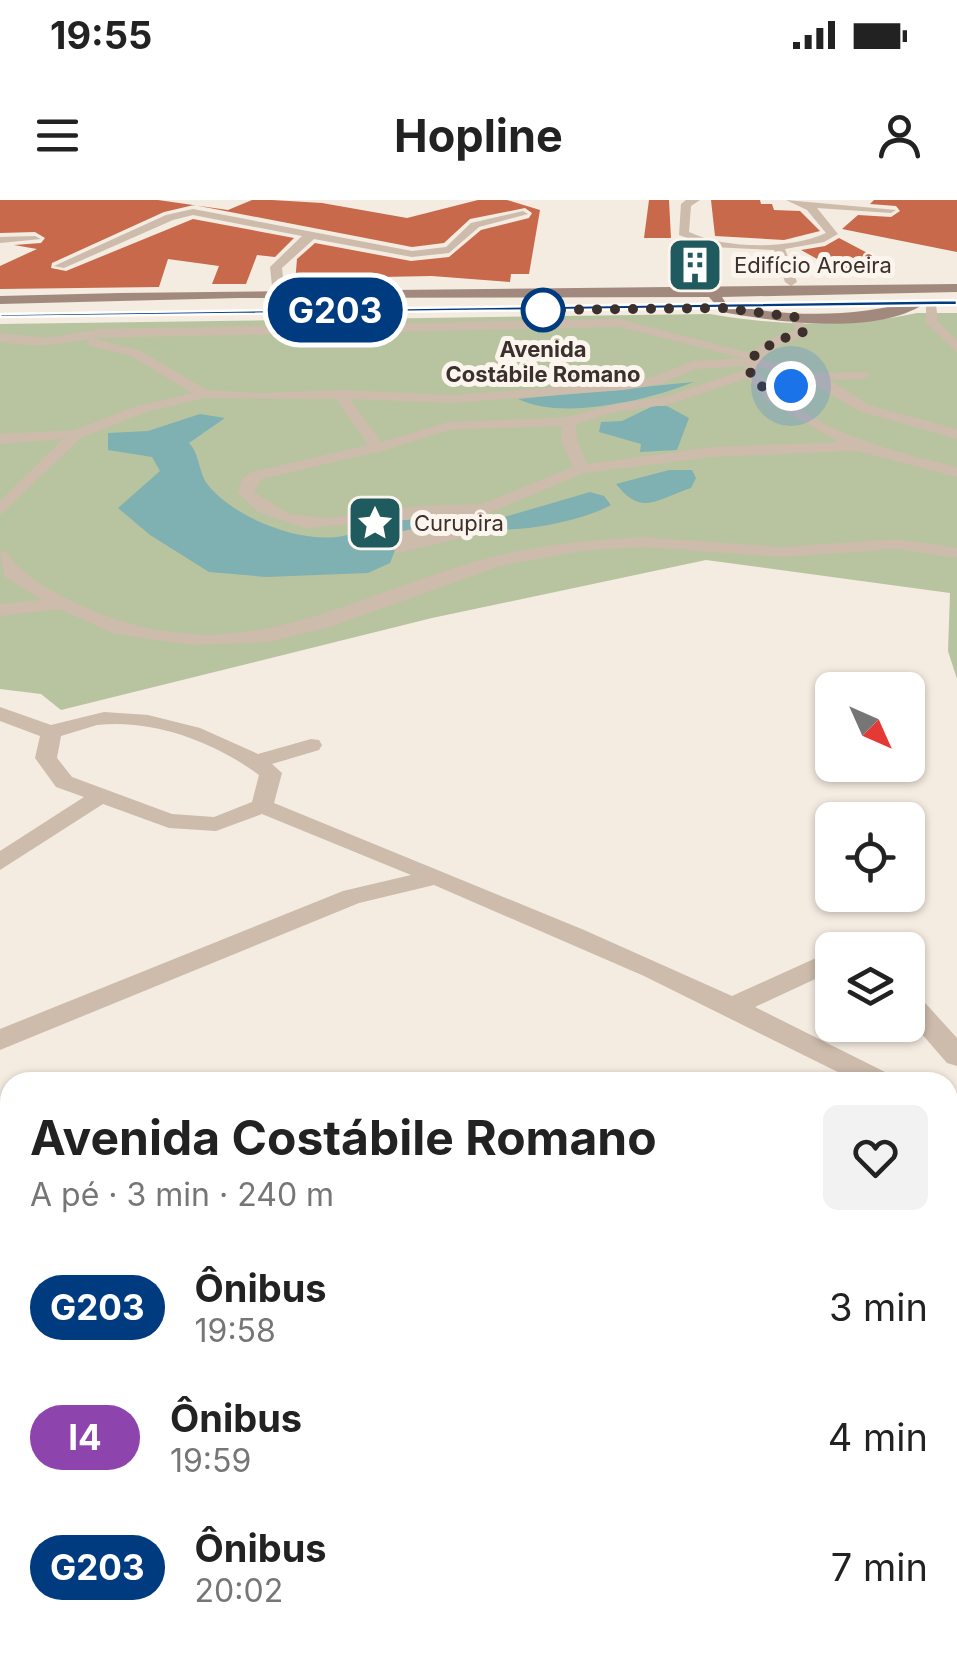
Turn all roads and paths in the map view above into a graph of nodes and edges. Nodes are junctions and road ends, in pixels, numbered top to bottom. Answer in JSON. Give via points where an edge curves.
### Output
{"nodes":[{"id":1,"x":695,"y":200,"type":"edge"},
{"id":2,"x":791,"y":200,"type":"edge"},
{"id":3,"x":809,"y":204,"type":"junction"},
{"id":4,"x":891,"y":210,"type":"dead end"},
{"id":5,"x":522,"y":214,"type":"dead end"},
{"id":6,"x":314,"y":234,"type":"junction"},
{"id":7,"x":35,"y":238,"type":"dead end"},
{"id":8,"x":0,"y":240,"type":"edge"},
{"id":9,"x":778,"y":246,"type":"junction"},
{"id":10,"x":60,"y":266,"type":"dead end"},
{"id":11,"x":791,"y":282,"type":"junction"},
{"id":12,"x":278,"y":286,"type":"junction"},
{"id":13,"x":957,"y":288,"type":"edge"},
{"id":14,"x":260,"y":294,"type":"junction"},
{"id":15,"x":298,"y":294,"type":"junction"},
{"id":16,"x":926,"y":299,"type":"junction"},
{"id":17,"x":0,"y":300,"type":"edge"},
{"id":18,"x":719,"y":301,"type":"junction"},
{"id":19,"x":957,"y":303,"type":"edge"},
{"id":20,"x":352,"y":310,"type":"dead end"},
{"id":21,"x":485,"y":310,"type":"dead end"},
{"id":22,"x":0,"y":314,"type":"edge"},
{"id":23,"x":795,"y":317,"type":"junction"},
{"id":24,"x":0,"y":337,"type":"edge"},
{"id":25,"x":48,"y":342,"type":"junction"},
{"id":26,"x":957,"y":348,"type":"edge"},
{"id":27,"x":752,"y":363,"type":"junction"},
{"id":28,"x":863,"y":375,"type":"dead end"},
{"id":29,"x":810,"y":376,"type":"junction"},
{"id":30,"x":204,"y":394,"type":"junction"},
{"id":31,"x":340,"y":394,"type":"junction"},
{"id":32,"x":771,"y":397,"type":"junction"},
{"id":33,"x":570,"y":421,"type":"junction"},
{"id":34,"x":76,"y":434,"type":"junction"},
{"id":35,"x":957,"y":434,"type":"edge"},
{"id":36,"x":0,"y":439,"type":"edge"},
{"id":37,"x":857,"y":446,"type":"junction"},
{"id":38,"x":377,"y":448,"type":"junction"},
{"id":39,"x":582,"y":469,"type":"junction"},
{"id":40,"x":957,"y":472,"type":"edge"},
{"id":41,"x":485,"y":508,"type":"junction"},
{"id":42,"x":0,"y":510,"type":"edge"},
{"id":43,"x":448,"y":537,"type":"dead end"},
{"id":44,"x":957,"y":553,"type":"edge"},
{"id":45,"x":3,"y":568,"type":"edge"},
{"id":46,"x":61,"y":603,"type":"junction"},
{"id":47,"x":0,"y":610,"type":"edge"},
{"id":48,"x":0,"y":713,"type":"edge"},
{"id":49,"x":51,"y":731,"type":"junction"},
{"id":50,"x":312,"y":745,"type":"dead end"},
{"id":51,"x":256,"y":762,"type":"junction"},
{"id":52,"x":101,"y":796,"type":"junction"},
{"id":53,"x":262,"y":806,"type":"junction"},
{"id":54,"x":374,"y":852,"type":"junction"},
{"id":55,"x":0,"y":862,"type":"edge"},
{"id":56,"x":436,"y":877,"type":"junction"},
{"id":57,"x":352,"y":897,"type":"junction"},
{"id":58,"x":815,"y":969,"type":"edge"},
{"id":59,"x":733,"y":1006,"type":"junction"},
{"id":60,"x":925,"y":1020,"type":"edge"},
{"id":61,"x":0,"y":1040,"type":"edge"},
{"id":62,"x":957,"y":1056,"type":"edge"},
{"id":63,"x":862,"y":1072,"type":"edge"}],
"edges":[{"from":1,"to":9,"type":"street","via":[[686,204],[688,238]]},
{"from":2,"to":3,"type":"street"},
{"from":3,"to":4,"type":"street"},
{"from":3,"to":9,"type":"street","via":[[832,234]]},
{"from":5,"to":6,"type":"street","via":[[475,225],[449,250],[431,253]]},
{"from":6,"to":10,"type":"street","via":[[193,212]]},
{"from":6,"to":12,"type":"street","via":[[276,267]]},
{"from":7,"to":8,"type":"street"},
{"from":9,"to":11,"type":"street"},
{"from":11,"to":16,"type":"main road","via":[[876,282]]},
{"from":11,"to":18,"type":"main road","via":[[732,286]]},
{"from":12,"to":14,"type":"street"},
{"from":12,"to":15,"type":"street"},
{"from":13,"to":16,"type":"main road"},
{"from":14,"to":15,"type":"main road"},
{"from":14,"to":17,"type":"main road"},
{"from":15,"to":18,"type":"main road"},
{"from":16,"to":18,"type":"main road"},
{"from":16,"to":19,"type":"main road"},
{"from":16,"to":23,"type":"main road","via":[[870,316]]},
{"from":16,"to":26,"type":"street","via":[[932,323]]},
{"from":18,"to":21,"type":"main road"},
{"from":18,"to":23,"type":"main road"},
{"from":20,"to":22,"type":"main road"},
{"from":23,"to":27,"type":"street","via":[[803,332],[776,341]]},
{"from":24,"to":25,"type":"street"},
{"from":25,"to":27,"type":"street","via":[[99,333],[619,323]]},
{"from":25,"to":30,"type":"street","via":[[102,342]]},
{"from":27,"to":29,"type":"street"},
{"from":27,"to":31,"type":"street","via":[[693,365],[624,386],[452,399]]},
{"from":27,"to":32,"type":"street"},
{"from":27,"to":33,"type":"street","via":[[666,401]]},
{"from":28,"to":29,"type":"street"},
{"from":29,"to":32,"type":"street"},
{"from":29,"to":35,"type":"street","via":[[864,408]]},
{"from":30,"to":31,"type":"street"},
{"from":30,"to":34,"type":"street"},
{"from":31,"to":38,"type":"street"},
{"from":32,"to":37,"type":"street"},
{"from":33,"to":38,"type":"street","via":[[449,426]]},
{"from":33,"to":39,"type":"street","via":[[569,440]]},
{"from":34,"to":36,"type":"street"},
{"from":34,"to":42,"type":"street"},
{"from":37,"to":39,"type":"street","via":[[712,452]]},
{"from":37,"to":40,"type":"street"},
{"from":38,"to":41,"type":"street","via":[[256,474],[246,493],[268,512],[323,523]]},
{"from":39,"to":41,"type":"street"},
{"from":41,"to":43,"type":"street"},
{"from":44,"to":46,"type":"street","via":[[897,544],[783,552],[644,542],[581,546],[496,561],[269,636],[193,639],[115,628]]},
{"from":45,"to":46,"type":"street"},
{"from":46,"to":47,"type":"street"},
{"from":48,"to":49,"type":"street"},
{"from":49,"to":51,"type":"street","via":[[100,718],[140,720],[223,744]]},
{"from":49,"to":52,"type":"street","via":[[46,758],[64,782]]},
{"from":50,"to":51,"type":"street"},
{"from":51,"to":53,"type":"street","via":[[271,773]]},
{"from":52,"to":53,"type":"street","via":[[168,821],[216,824]]},
{"from":52,"to":55,"type":"street"},
{"from":53,"to":54,"type":"street"},
{"from":54,"to":56,"type":"street"},
{"from":54,"to":57,"type":"street"},
{"from":56,"to":57,"type":"street"},
{"from":56,"to":59,"type":"street"},
{"from":57,"to":61,"type":"street"},
{"from":58,"to":59,"type":"street"},
{"from":59,"to":63,"type":"street"},
{"from":60,"to":62,"type":"street"}]}
